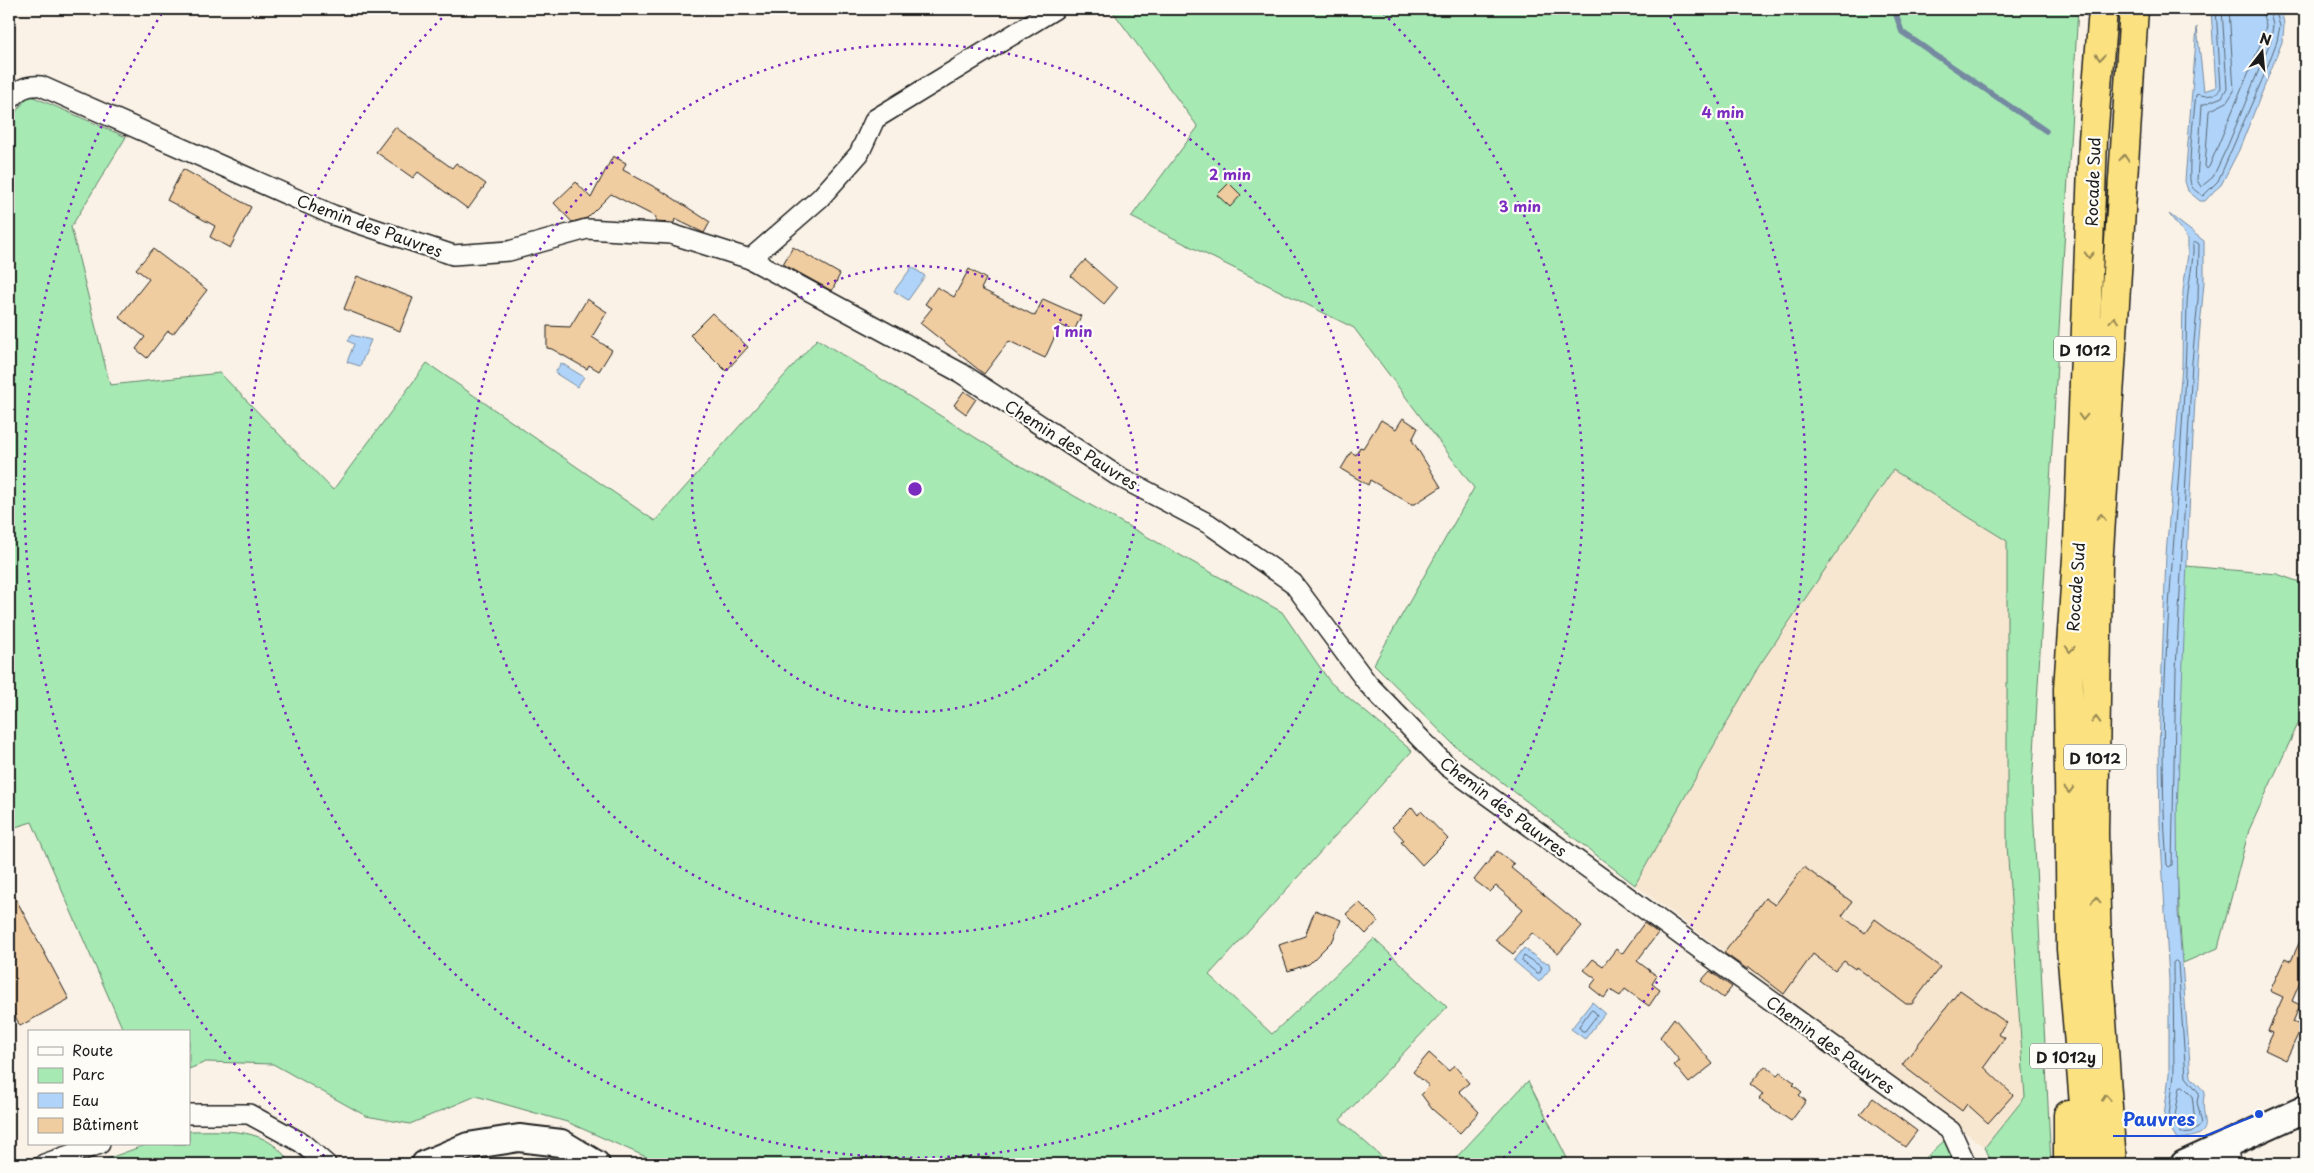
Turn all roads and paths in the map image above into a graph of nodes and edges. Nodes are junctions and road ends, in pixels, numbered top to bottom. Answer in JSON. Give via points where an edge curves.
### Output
{"nodes":[{"id":1,"x":1055,"y":9,"type":"edge"},
{"id":2,"x":2103,"y":9,"type":"edge"},
{"id":3,"x":2134,"y":9,"type":"edge"},
{"id":4,"x":9,"y":100,"type":"edge"},
{"id":5,"x":750,"y":259,"type":"junction"},
{"id":6,"x":2071,"y":949,"type":"junction"},
{"id":7,"x":2305,"y":1109,"type":"edge"},
{"id":8,"x":190,"y":1114,"type":"edge"},
{"id":9,"x":94,"y":1146,"type":"edge"},
{"id":10,"x":2228,"y":1155,"type":"edge"},
{"id":11,"x":448,"y":1159,"type":"edge"},
{"id":12,"x":44,"y":1164,"type":"edge"},
{"id":13,"x":326,"y":1164,"type":"edge"},
{"id":14,"x":425,"y":1164,"type":"edge"},
{"id":15,"x":596,"y":1164,"type":"edge"},
{"id":16,"x":1966,"y":1164,"type":"edge"},
{"id":17,"x":2068,"y":1164,"type":"edge"},
{"id":18,"x":2089,"y":1164,"type":"edge"},
{"id":19,"x":2112,"y":1164,"type":"edge"},
{"id":20,"x":2184,"y":1164,"type":"edge"}],
"edges":[{"from":1,"to":5,"type":"street","via":[[875,120],[859,154],[820,198]]},
{"from":2,"to":6,"type":"highway","name":"Rocade Sud","number":"D 1012","one_way":true,"via":[[2093,140],[2078,533],[2068,689]]},
{"from":19,"to":3,"type":"highway","name":"Rocade Sud","number":"D 1012","one_way":true,"via":[[2098,958],[2094,832],[2098,566]]},
{"from":4,"to":5,"type":"street","name":"Chemin des Pauvres","via":[[29,85],[41,86],[333,215],[454,255],[509,251],[587,229],[671,234]]},
{"from":5,"to":16,"type":"street","name":"Chemin des Pauvres","via":[[961,373],[1116,475],[1209,524],[1294,583],[1368,684],[1447,766],[1952,1131]]},
{"from":6,"to":17,"type":"highway","number":"D 1012y","via":[[2064,982]]},
{"from":6,"to":18,"type":"highway","name":"Rocade Sud"},
{"from":7,"to":10,"type":"street"},
{"from":8,"to":13,"type":"street","via":[[249,1114],[302,1143]]},
{"from":9,"to":12,"type":"street"},
{"from":10,"to":20,"type":"street"},
{"from":11,"to":14,"type":"street"},
{"from":11,"to":15,"type":"street","via":[[468,1146],[519,1138],[561,1143]]}]}
